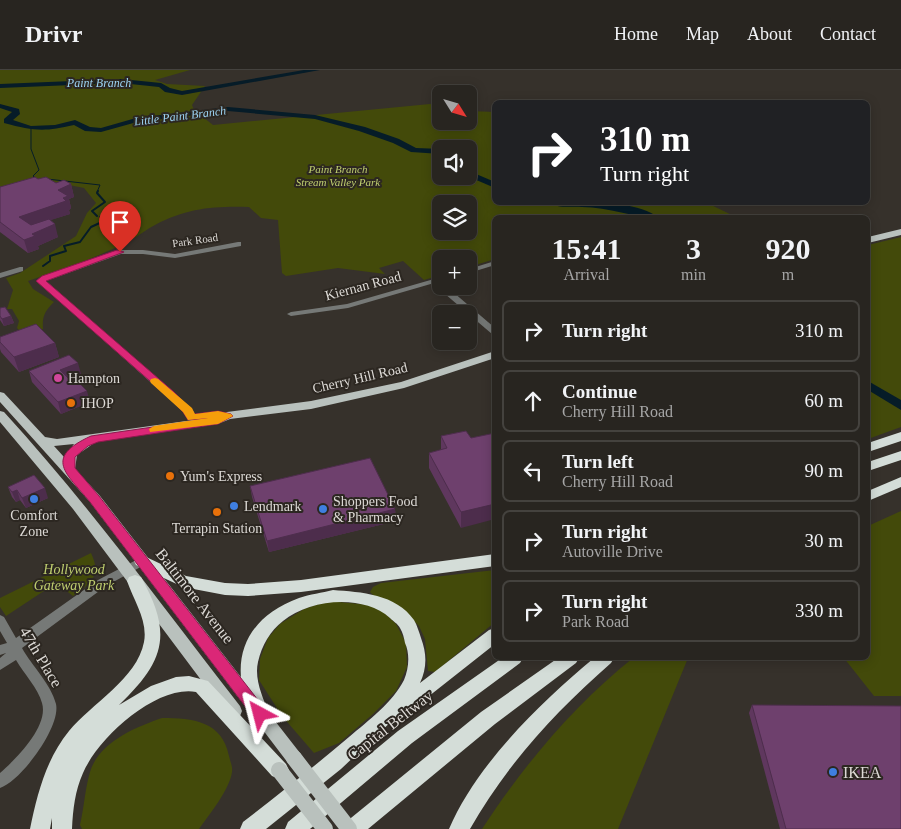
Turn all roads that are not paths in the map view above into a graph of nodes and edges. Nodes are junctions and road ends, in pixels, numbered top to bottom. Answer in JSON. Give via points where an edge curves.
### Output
{"nodes":[{"id":1,"x":901,"y":232,"type":"edge"},
{"id":2,"x":870,"y":240,"type":"edge"},
{"id":3,"x":238,"y":244,"type":"dead end"},
{"id":4,"x":492,"y":264,"type":"edge"},
{"id":5,"x":20,"y":269,"type":"dead end"},
{"id":6,"x":477,"y":269,"type":"edge"},
{"id":7,"x":0,"y":276,"type":"edge"},
{"id":8,"x":432,"y":285,"type":"edge"},
{"id":9,"x":453,"y":295,"type":"edge"},
{"id":10,"x":291,"y":314,"type":"dead end"},
{"id":11,"x":492,"y":329,"type":"edge"},
{"id":12,"x":492,"y":355,"type":"edge"},
{"id":13,"x":0,"y":395,"type":"edge"},
{"id":14,"x":0,"y":415,"type":"edge"},
{"id":15,"x":227,"y":416,"type":"junction"},
{"id":16,"x":192,"y":417,"type":"junction"},
{"id":17,"x":118,"y":434,"type":"junction"},
{"id":18,"x":901,"y":436,"type":"edge"},
{"id":19,"x":42,"y":440,"type":"junction"},
{"id":20,"x":28,"y":446,"type":"junction"},
{"id":21,"x":870,"y":447,"type":"edge"},
{"id":22,"x":901,"y":455,"type":"edge"},
{"id":23,"x":870,"y":467,"type":"edge"},
{"id":24,"x":69,"y":468,"type":"junction"},
{"id":25,"x":901,"y":482,"type":"edge"},
{"id":26,"x":870,"y":495,"type":"edge"},
{"id":27,"x":142,"y":560,"type":"junction"},
{"id":28,"x":492,"y":560,"type":"edge"},
{"id":29,"x":130,"y":576,"type":"junction"},
{"id":30,"x":0,"y":620,"type":"edge"},
{"id":31,"x":492,"y":637,"type":"edge"},
{"id":32,"x":15,"y":646,"type":"junction"},
{"id":33,"x":0,"y":650,"type":"edge"},
{"id":34,"x":511,"y":660,"type":"edge"},
{"id":35,"x":567,"y":660,"type":"edge"},
{"id":36,"x":603,"y":660,"type":"edge"},
{"id":37,"x":0,"y":665,"type":"edge"},
{"id":38,"x":260,"y":714,"type":"junction"},
{"id":39,"x":279,"y":770,"type":"junction"},
{"id":40,"x":321,"y":773,"type":"junction"},
{"id":41,"x":0,"y":782,"type":"edge"},
{"id":42,"x":40,"y":829,"type":"edge"},
{"id":43,"x":62,"y":829,"type":"edge"},
{"id":44,"x":242,"y":829,"type":"edge"},
{"id":45,"x":250,"y":829,"type":"edge"},
{"id":46,"x":294,"y":829,"type":"edge"},
{"id":47,"x":325,"y":829,"type":"edge"},
{"id":48,"x":349,"y":829,"type":"edge"},
{"id":49,"x":354,"y":829,"type":"edge"},
{"id":50,"x":459,"y":829,"type":"edge"}],
"edges":[{"from":1,"to":2,"type":"main road"},
{"from":3,"to":16,"type":"street","name":"Park Road","via":[[174,256],[120,252],[41,281],[188,410]]},
{"from":4,"to":6,"type":"street"},
{"from":5,"to":7,"type":"street"},
{"from":8,"to":10,"type":"street","name":"Kiernan Road","via":[[339,308]]},
{"from":9,"to":11,"type":"street"},
{"from":12,"to":15,"type":"main road","name":"Cherry Hill Road","via":[[404,385],[312,405]]},
{"from":13,"to":19,"type":"main road","name":"Baltimore Avenue"},
{"from":14,"to":20,"type":"main road"},
{"from":15,"to":16,"type":"main road","name":"Cherry Hill Road"},
{"from":15,"to":17,"type":"main road","name":"Cherry Hill Road"},
{"from":16,"to":19,"type":"main road","name":"Cherry Hill Road","via":[[61,434]]},
{"from":17,"to":19,"type":"main road","name":"Cherry Hill Road","via":[[57,442]]},
{"from":17,"to":24,"type":"main road","via":[[84,444],[71,455]]},
{"from":18,"to":21,"type":"highway"},
{"from":19,"to":20,"type":"main road","name":"Cherry Hill Road"},
{"from":19,"to":24,"type":"main road","name":"Baltimore Avenue"},
{"from":20,"to":29,"type":"main road"},
{"from":22,"to":23,"type":"highway"},
{"from":24,"to":27,"type":"main road","name":"Baltimore Avenue"},
{"from":25,"to":26,"type":"highway"},
{"from":27,"to":28,"type":"highway","via":[[183,581],[215,588],[248,590]]},
{"from":27,"to":29,"type":"street"},
{"from":27,"to":38,"type":"main road","name":"Baltimore Avenue"},
{"from":29,"to":32,"type":"street","via":[[102,584]]},
{"from":29,"to":39,"type":"main road"},
{"from":29,"to":42,"type":"highway","via":[[152,623],[148,656],[132,681],[86,724],[67,747],[49,787]]},
{"from":30,"to":32,"type":"street","name":"47th Place"},
{"from":31,"to":40,"type":"highway"},
{"from":32,"to":33,"type":"street"},
{"from":32,"to":37,"type":"street","via":[[12,656]]},
{"from":32,"to":41,"type":"street","name":"47th Place","via":[[50,704],[50,712],[38,740],[24,761]]},
{"from":34,"to":46,"type":"highway","name":"Capital Beltway","via":[[405,737]]},
{"from":35,"to":49,"type":"highway","via":[[488,718]]},
{"from":36,"to":50,"type":"highway","via":[[536,721],[504,758]]},
{"from":38,"to":40,"type":"highway","via":[[250,688],[248,664],[251,652],[262,631],[287,610],[315,598],[346,596],[376,602],[402,618],[416,641],[417,669],[412,682],[394,707]]},
{"from":38,"to":48,"type":"main road","name":"Baltimore Avenue","bridge":true},
{"from":39,"to":43,"type":"highway","via":[[202,686],[188,682],[169,686],[138,701],[106,725],[83,753],[68,784]]},
{"from":39,"to":47,"type":"main road","bridge":true},
{"from":40,"to":44,"type":"highway"},
{"from":40,"to":45,"type":"highway"}]}
